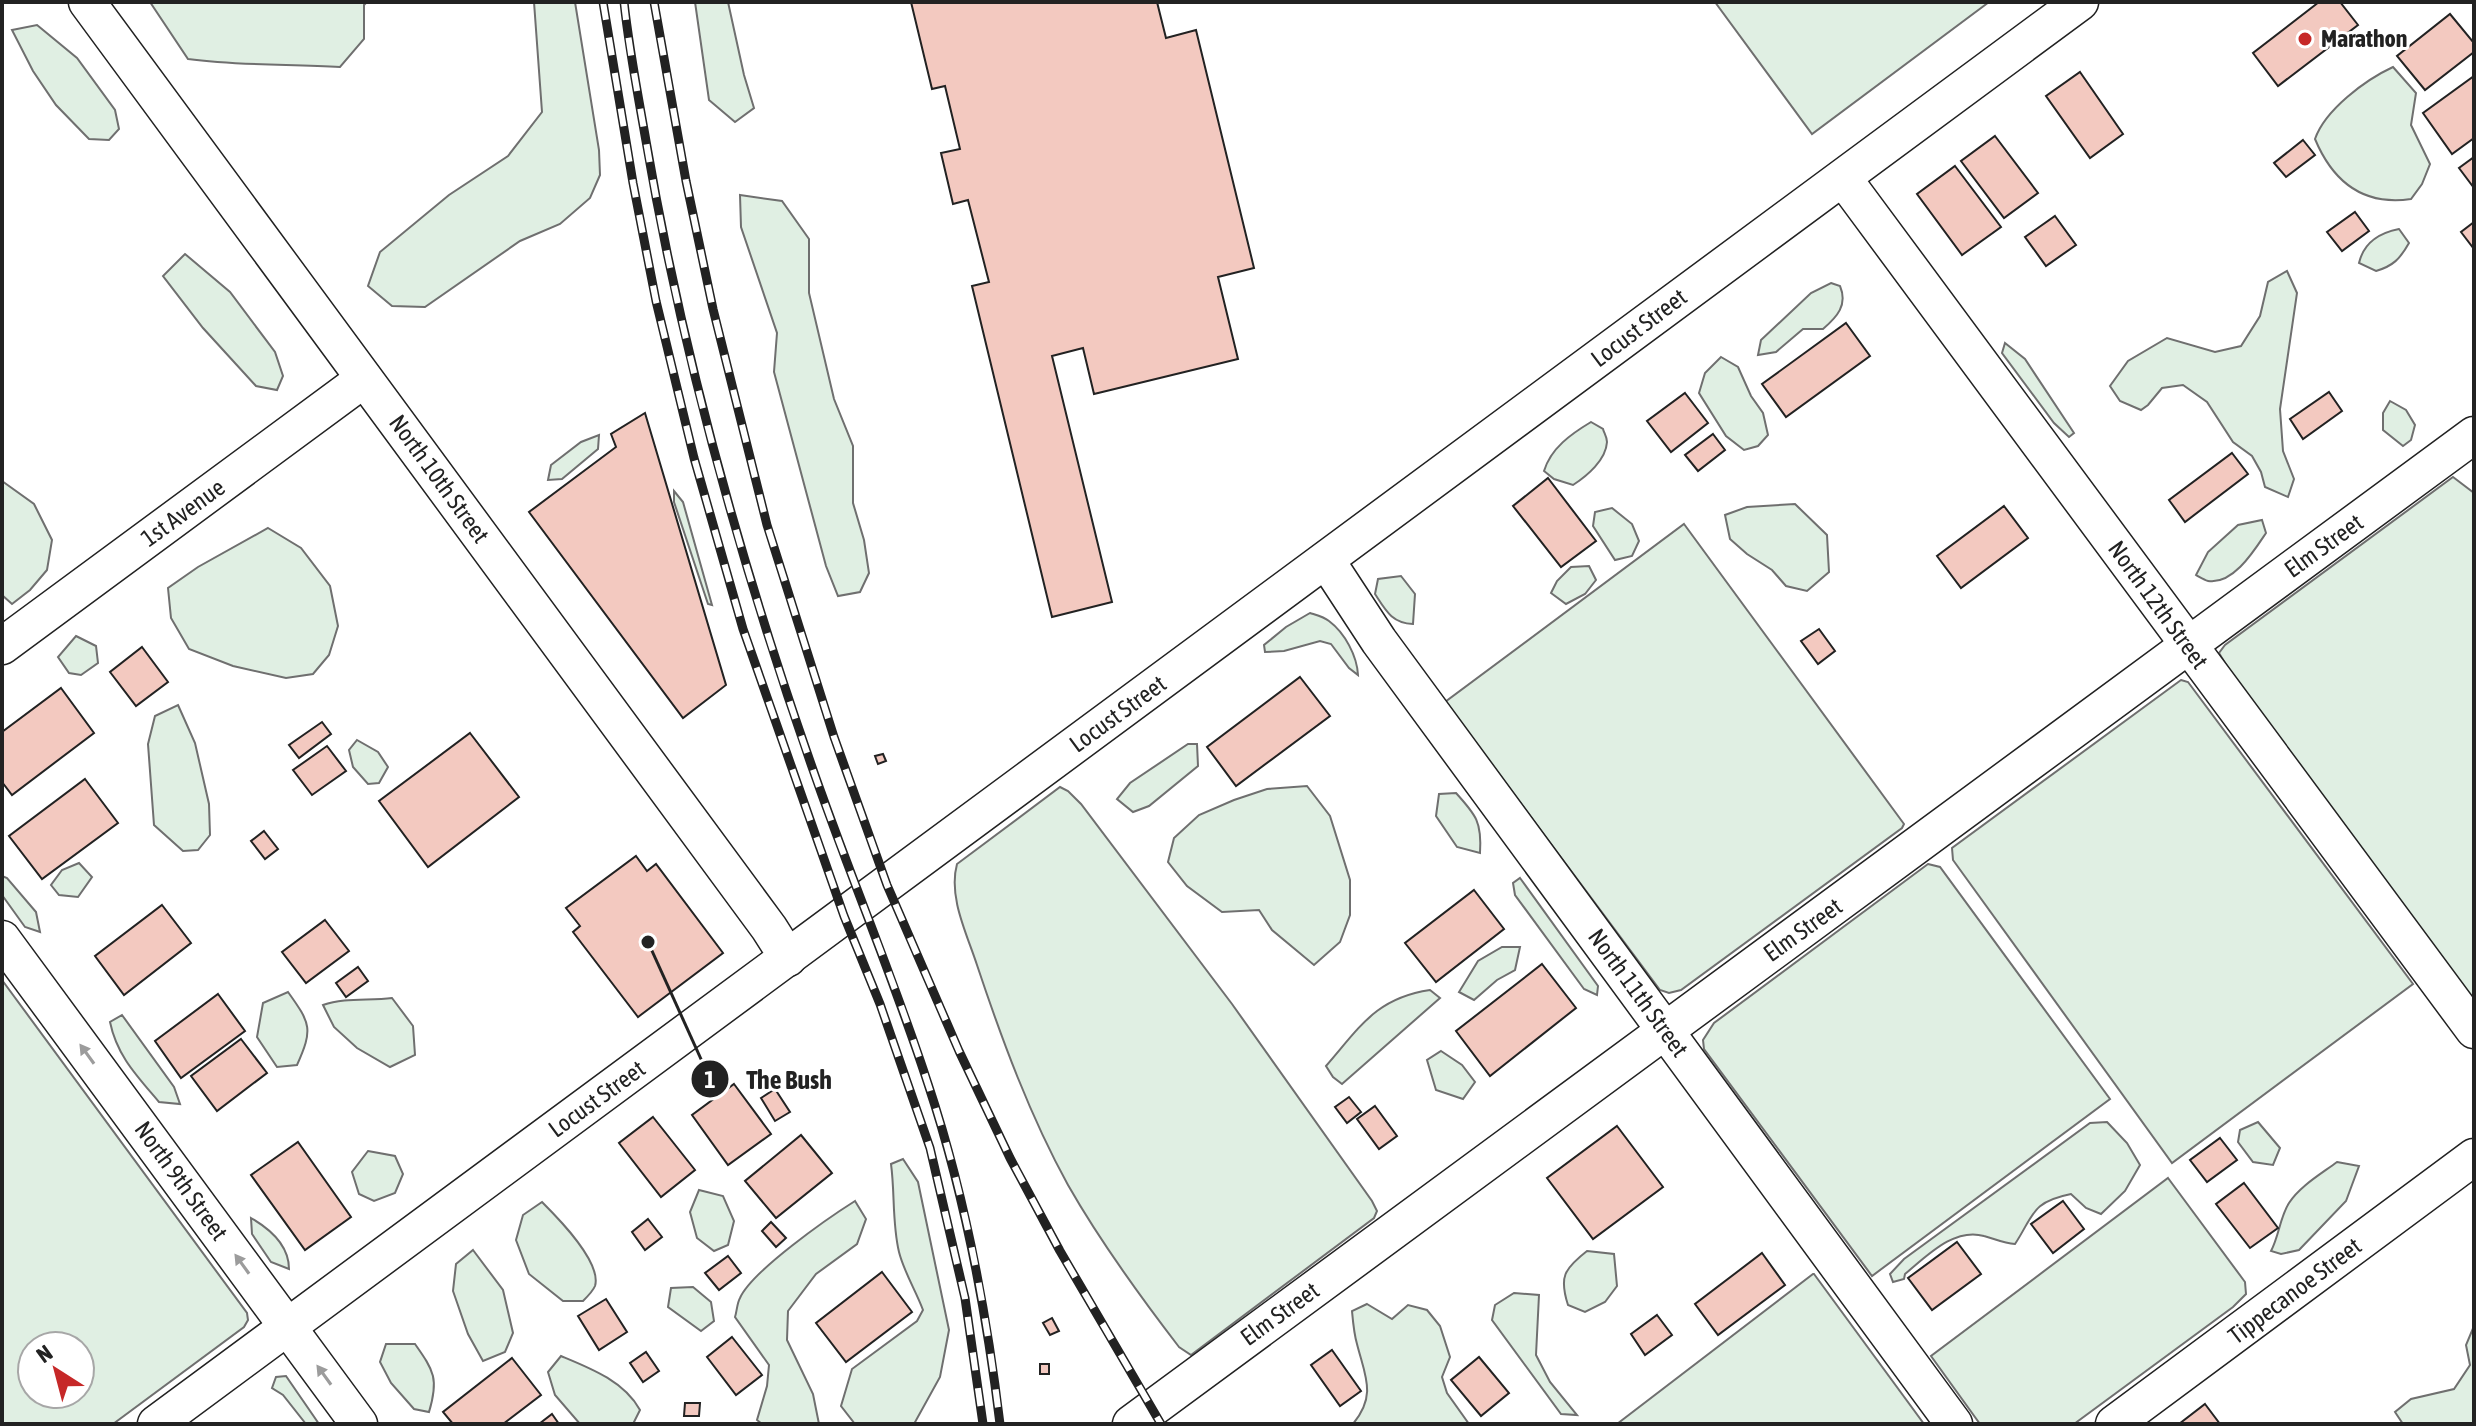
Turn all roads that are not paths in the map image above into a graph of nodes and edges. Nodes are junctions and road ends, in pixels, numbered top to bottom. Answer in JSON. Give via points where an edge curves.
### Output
{"nodes":[{"id":1,"x":87,"y":2,"type":"edge"},
{"id":2,"x":2080,"y":2,"type":"edge"},
{"id":3,"x":1843,"y":178,"type":"junction"},
{"id":4,"x":364,"y":379,"type":"junction"},
{"id":5,"x":2474,"y":435,"type":"edge"},
{"id":6,"x":1326,"y":560,"type":"junction"},
{"id":7,"x":2,"y":646,"type":"edge"},
{"id":8,"x":2188,"y":646,"type":"junction"},
{"id":9,"x":2,"y":939,"type":"edge"},
{"id":10,"x":788,"y":958,"type":"junction"},
{"id":11,"x":2474,"y":1030,"type":"edge"},
{"id":12,"x":1666,"y":1031,"type":"junction"},
{"id":13,"x":2474,"y":1157,"type":"edge"},
{"id":14,"x":288,"y":1326,"type":"junction"},
{"id":15,"x":156,"y":1424,"type":"edge"},
{"id":16,"x":359,"y":1424,"type":"edge"},
{"id":17,"x":1131,"y":1424,"type":"edge"},
{"id":18,"x":1954,"y":1424,"type":"edge"},
{"id":19,"x":2114,"y":1424,"type":"edge"}],
"edges":[{"from":1,"to":4,"type":"street","name":"North 10th Street"},
{"from":2,"to":3,"type":"street","name":"Locust Street"},
{"from":3,"to":6,"type":"street","name":"Locust Street"},
{"from":3,"to":8,"type":"street","name":"North 12th Street"},
{"from":4,"to":7,"type":"street","name":"1st Avenue"},
{"from":4,"to":10,"type":"street","name":"North 10th Street"},
{"from":5,"to":8,"type":"street","name":"Elm Street"},
{"from":6,"to":10,"type":"street","name":"Locust Street"},
{"from":6,"to":12,"type":"street","name":"North 11th Street","via":[[1379,641]]},
{"from":8,"to":11,"type":"street","name":"North 12th Street"},
{"from":8,"to":12,"type":"street","name":"Elm Street"},
{"from":14,"to":9,"type":"street","name":"North 9th Street","one_way":true},
{"from":10,"to":14,"type":"street","name":"Locust Street"},
{"from":12,"to":17,"type":"street","name":"Elm Street"},
{"from":12,"to":18,"type":"street","name":"North 11th Street"},
{"from":13,"to":19,"type":"street","name":"Tippecanoe Street"},
{"from":14,"to":15,"type":"street","name":"Locust Street"},
{"from":16,"to":14,"type":"street","name":"North 9th Street","one_way":true}]}
